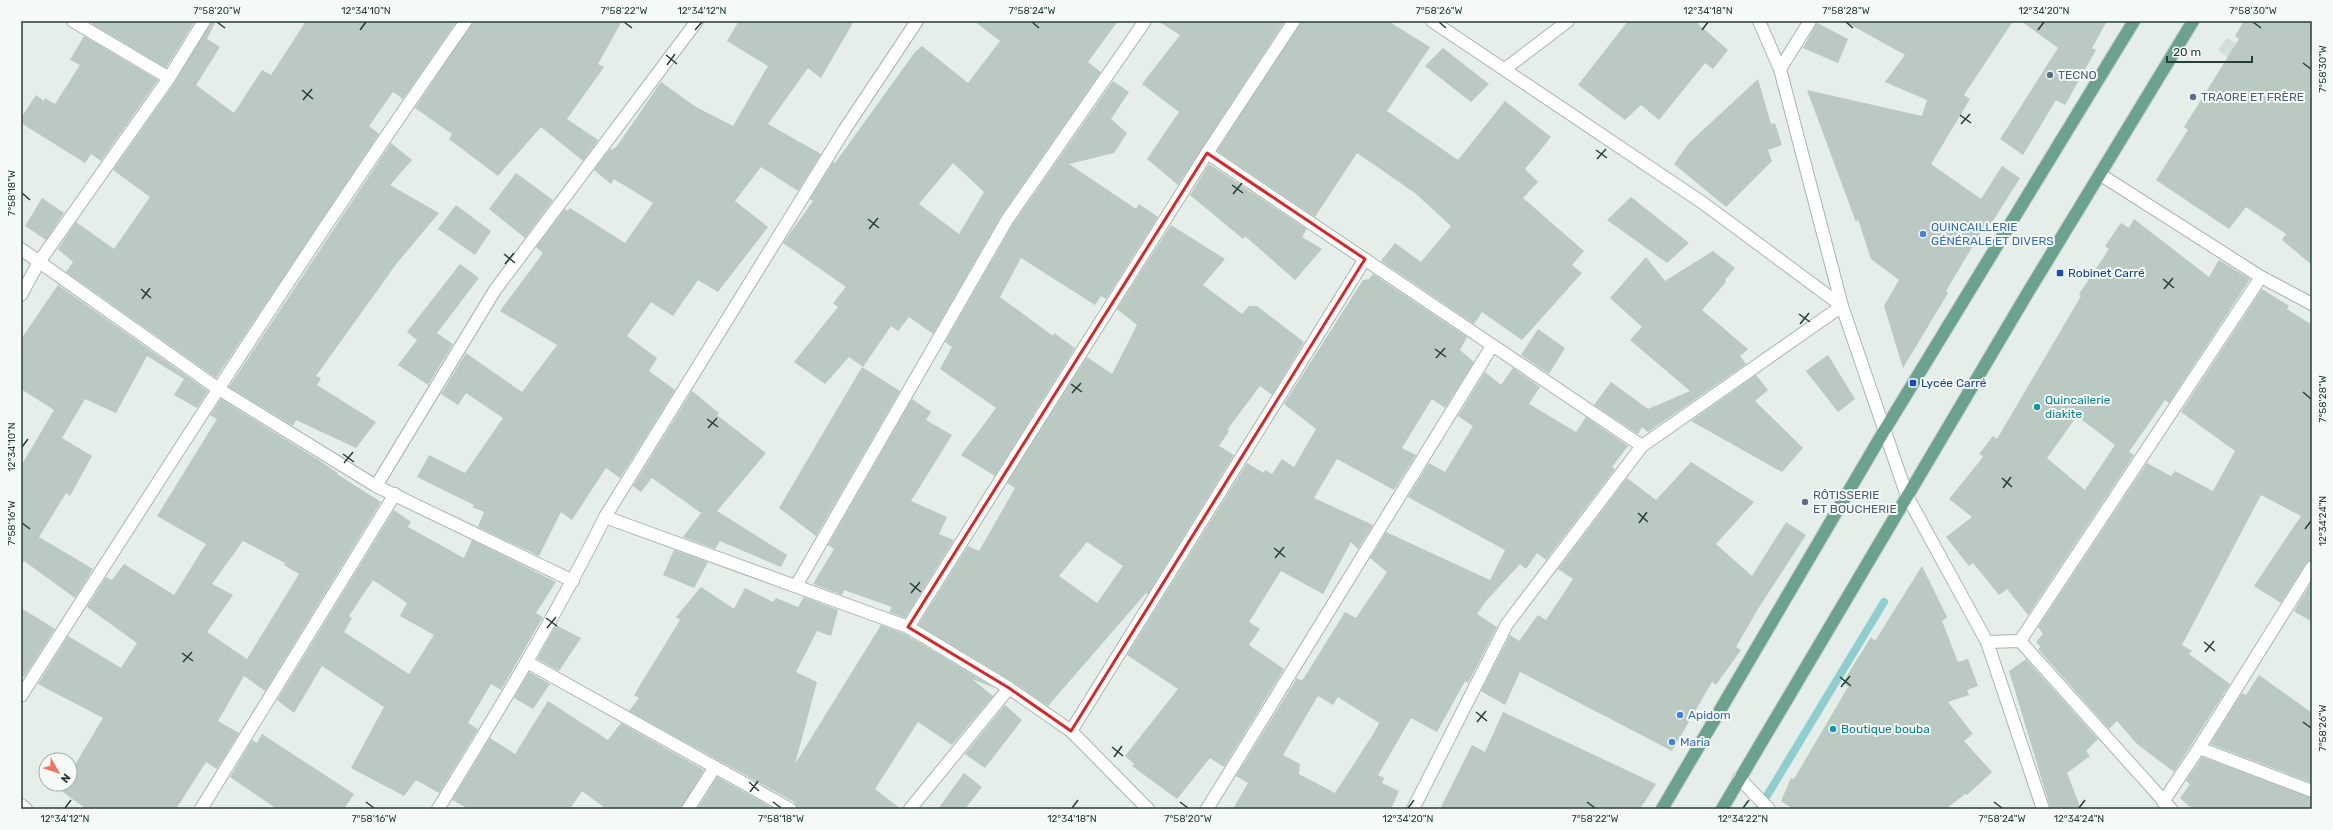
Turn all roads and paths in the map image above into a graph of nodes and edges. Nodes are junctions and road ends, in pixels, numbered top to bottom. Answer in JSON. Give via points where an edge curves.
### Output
{"nodes":[{"id":1,"x":73,"y":21,"type":"edge"},
{"id":2,"x":204,"y":21,"type":"edge"},
{"id":3,"x":466,"y":21,"type":"edge"},
{"id":4,"x":697,"y":21,"type":"edge"},
{"id":5,"x":917,"y":21,"type":"edge"},
{"id":6,"x":1145,"y":21,"type":"edge"},
{"id":7,"x":1294,"y":21,"type":"edge"},
{"id":8,"x":1432,"y":21,"type":"edge"},
{"id":9,"x":1568,"y":21,"type":"edge"},
{"id":10,"x":1759,"y":21,"type":"edge"},
{"id":11,"x":1810,"y":21,"type":"edge"},
{"id":12,"x":2134,"y":21,"type":"edge"},
{"id":13,"x":2194,"y":21,"type":"edge"},
{"id":14,"x":1780,"y":69,"type":"junction"},
{"id":15,"x":1505,"y":70,"type":"junction"},
{"id":16,"x":169,"y":78,"type":"junction"},
{"id":17,"x":1207,"y":153,"type":"junction"},
{"id":18,"x":2101,"y":175,"type":"junction"},
{"id":19,"x":21,"y":249,"type":"edge"},
{"id":20,"x":1365,"y":259,"type":"junction"},
{"id":21,"x":39,"y":262,"type":"junction"},
{"id":22,"x":2261,"y":277,"type":"junction"},
{"id":23,"x":21,"y":295,"type":"edge"},
{"id":24,"x":2310,"y":300,"type":"edge"},
{"id":25,"x":1842,"y":306,"type":"junction"},
{"id":26,"x":1492,"y":346,"type":"junction"},
{"id":27,"x":217,"y":388,"type":"junction"},
{"id":28,"x":1884,"y":431,"type":"junction"},
{"id":29,"x":1642,"y":446,"type":"junction"},
{"id":30,"x":376,"y":486,"type":"junction"},
{"id":31,"x":395,"y":494,"type":"junction"},
{"id":32,"x":1907,"y":496,"type":"junction"},
{"id":33,"x":605,"y":517,"type":"junction"},
{"id":34,"x":2312,"y":567,"type":"edge"},
{"id":35,"x":573,"y":581,"type":"junction"},
{"id":36,"x":796,"y":586,"type":"junction"},
{"id":37,"x":908,"y":627,"type":"junction"},
{"id":38,"x":2020,"y":641,"type":"junction"},
{"id":39,"x":1987,"y":642,"type":"junction"},
{"id":40,"x":527,"y":662,"type":"junction"},
{"id":41,"x":1009,"y":688,"type":"junction"},
{"id":42,"x":21,"y":696,"type":"edge"},
{"id":43,"x":1071,"y":731,"type":"junction"},
{"id":44,"x":2199,"y":748,"type":"junction"},
{"id":45,"x":716,"y":767,"type":"junction"},
{"id":46,"x":1739,"y":778,"type":"junction"},
{"id":47,"x":2312,"y":791,"type":"edge"},
{"id":48,"x":21,"y":805,"type":"edge"},
{"id":49,"x":2167,"y":805,"type":"edge"},
{"id":50,"x":26,"y":809,"type":"edge"},
{"id":51,"x":200,"y":809,"type":"edge"},
{"id":52,"x":438,"y":809,"type":"edge"},
{"id":53,"x":688,"y":809,"type":"edge"},
{"id":54,"x":790,"y":809,"type":"edge"},
{"id":55,"x":910,"y":809,"type":"edge"},
{"id":56,"x":1148,"y":809,"type":"edge"},
{"id":57,"x":1207,"y":809,"type":"edge"},
{"id":58,"x":1413,"y":809,"type":"edge"},
{"id":59,"x":1662,"y":809,"type":"edge"},
{"id":60,"x":1722,"y":809,"type":"edge"},
{"id":61,"x":1769,"y":809,"type":"edge"},
{"id":62,"x":2043,"y":809,"type":"edge"}],
"edges":[{"from":1,"to":16,"type":"street"},
{"from":2,"to":16,"type":"street"},
{"from":3,"to":27,"type":"street","via":[[390,129]]},
{"from":4,"to":30,"type":"street","via":[[496,290]]},
{"from":5,"to":33,"type":"street","via":[[845,129]]},
{"from":6,"to":36,"type":"street","via":[[1007,220]]},
{"from":7,"to":17,"type":"street"},
{"from":8,"to":15,"type":"street"},
{"from":9,"to":15,"type":"street"},
{"from":10,"to":14,"type":"street"},
{"from":11,"to":14,"type":"street"},
{"from":12,"to":28,"type":"main road"},
{"from":13,"to":18,"type":"main road"},
{"from":14,"to":25,"type":"street"},
{"from":15,"to":25,"type":"street","via":[[1703,203]]},
{"from":16,"to":21,"type":"street"},
{"from":17,"to":20,"type":"street"},
{"from":17,"to":37,"type":"street"},
{"from":18,"to":22,"type":"street"},
{"from":18,"to":32,"type":"main road"},
{"from":19,"to":21,"type":"street"},
{"from":20,"to":26,"type":"street"},
{"from":20,"to":43,"type":"street"},
{"from":21,"to":23,"type":"street"},
{"from":21,"to":27,"type":"street"},
{"from":22,"to":24,"type":"street"},
{"from":22,"to":38,"type":"street"},
{"from":25,"to":28,"type":"street"},
{"from":25,"to":29,"type":"street"},
{"from":26,"to":29,"type":"street"},
{"from":26,"to":57,"type":"street"},
{"from":27,"to":30,"type":"street"},
{"from":27,"to":42,"type":"street"},
{"from":28,"to":32,"type":"street"},
{"from":28,"to":59,"type":"main road"},
{"from":29,"to":58,"type":"street","via":[[1507,624]]},
{"from":30,"to":31,"type":"street"},
{"from":31,"to":35,"type":"street"},
{"from":31,"to":51,"type":"street"},
{"from":32,"to":39,"type":"street"},
{"from":32,"to":46,"type":"main road"},
{"from":33,"to":35,"type":"street"},
{"from":33,"to":36,"type":"street"},
{"from":34,"to":44,"type":"street"},
{"from":35,"to":40,"type":"street"},
{"from":36,"to":37,"type":"street"},
{"from":37,"to":41,"type":"street"},
{"from":38,"to":39,"type":"street"},
{"from":38,"to":49,"type":"street"},
{"from":39,"to":62,"type":"street"},
{"from":40,"to":45,"type":"street"},
{"from":40,"to":52,"type":"street"},
{"from":41,"to":43,"type":"street"},
{"from":41,"to":55,"type":"street"},
{"from":43,"to":56,"type":"street"},
{"from":44,"to":47,"type":"street"},
{"from":44,"to":49,"type":"street"},
{"from":45,"to":53,"type":"street"},
{"from":45,"to":54,"type":"street"},
{"from":46,"to":60,"type":"main road"},
{"from":46,"to":61,"type":"street"},
{"from":48,"to":50,"type":"street"}]}
